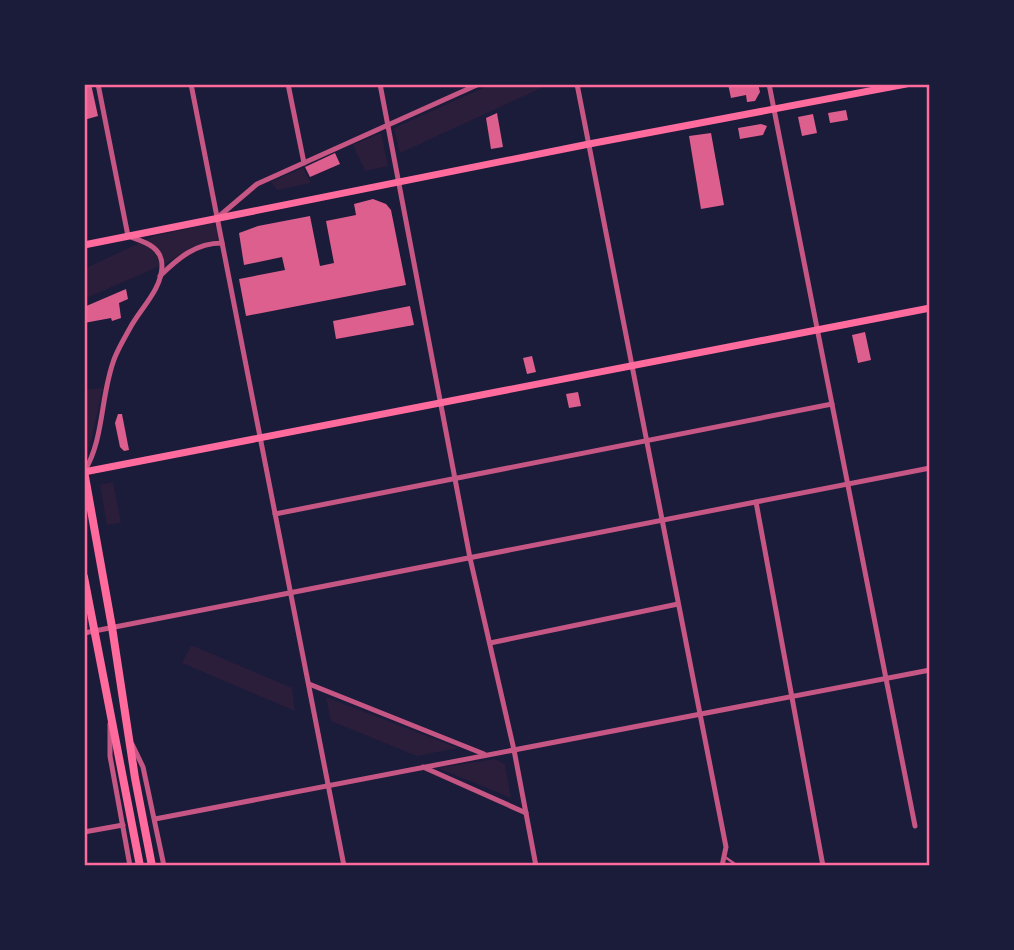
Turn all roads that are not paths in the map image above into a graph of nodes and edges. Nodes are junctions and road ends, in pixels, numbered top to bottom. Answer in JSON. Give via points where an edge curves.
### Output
{"nodes":[{"id":1,"x":98,"y":84,"type":"edge"},
{"id":2,"x":191,"y":84,"type":"edge"},
{"id":3,"x":288,"y":84,"type":"edge"},
{"id":4,"x":380,"y":84,"type":"edge"},
{"id":5,"x":479,"y":84,"type":"edge"},
{"id":6,"x":577,"y":84,"type":"edge"},
{"id":7,"x":769,"y":84,"type":"edge"},
{"id":8,"x":906,"y":84,"type":"edge"},
{"id":9,"x":774,"y":109,"type":"junction"},
{"id":10,"x":388,"y":125,"type":"junction"},
{"id":11,"x":589,"y":144,"type":"junction"},
{"id":12,"x":304,"y":163,"type":"junction"},
{"id":13,"x":399,"y":182,"type":"junction"},
{"id":14,"x":217,"y":218,"type":"junction"},
{"id":15,"x":128,"y":236,"type":"junction"},
{"id":16,"x":222,"y":243,"type":"junction"},
{"id":17,"x":84,"y":245,"type":"edge"},
{"id":18,"x":160,"y":276,"type":"junction"},
{"id":19,"x":930,"y":308,"type":"edge"},
{"id":20,"x":817,"y":330,"type":"junction"},
{"id":21,"x":632,"y":366,"type":"junction"},
{"id":22,"x":440,"y":403,"type":"junction"},
{"id":23,"x":832,"y":404,"type":"junction"},
{"id":24,"x":260,"y":438,"type":"junction"},
{"id":25,"x":647,"y":440,"type":"junction"},
{"id":26,"x":930,"y":468,"type":"edge"},
{"id":27,"x":84,"y":472,"type":"edge"},
{"id":28,"x":455,"y":478,"type":"junction"},
{"id":29,"x":848,"y":484,"type":"junction"},
{"id":30,"x":756,"y":502,"type":"junction"},
{"id":31,"x":275,"y":514,"type":"junction"},
{"id":32,"x":662,"y":520,"type":"junction"},
{"id":33,"x":470,"y":558,"type":"junction"},
{"id":34,"x":84,"y":577,"type":"edge"},
{"id":35,"x":290,"y":593,"type":"junction"},
{"id":36,"x":678,"y":604,"type":"junction"},
{"id":37,"x":112,"y":627,"type":"junction"},
{"id":38,"x":89,"y":632,"type":"edge"},
{"id":39,"x":490,"y":643,"type":"junction"},
{"id":40,"x":930,"y":670,"type":"edge"},
{"id":41,"x":886,"y":678,"type":"junction"},
{"id":42,"x":309,"y":684,"type":"junction"},
{"id":43,"x":792,"y":696,"type":"junction"},
{"id":44,"x":110,"y":713,"type":"junction"},
{"id":45,"x":700,"y":714,"type":"junction"},
{"id":46,"x":129,"y":737,"type":"junction"},
{"id":47,"x":514,"y":750,"type":"junction"},
{"id":48,"x":487,"y":755,"type":"junction"},
{"id":49,"x":423,"y":767,"type":"junction"},
{"id":50,"x":328,"y":786,"type":"junction"},
{"id":51,"x":526,"y":813,"type":"junction"},
{"id":52,"x":155,"y":819,"type":"junction"},
{"id":53,"x":123,"y":825,"type":"junction"},
{"id":54,"x":915,"y":826,"type":"dead end"},
{"id":55,"x":84,"y":832,"type":"edge"},
{"id":56,"x":725,"y":857,"type":"junction"},
{"id":57,"x":130,"y":866,"type":"edge"},
{"id":58,"x":140,"y":866,"type":"edge"},
{"id":59,"x":152,"y":866,"type":"edge"},
{"id":60,"x":164,"y":866,"type":"edge"},
{"id":61,"x":344,"y":866,"type":"edge"},
{"id":62,"x":536,"y":866,"type":"edge"},
{"id":63,"x":722,"y":866,"type":"edge"},
{"id":64,"x":735,"y":866,"type":"edge"},
{"id":65,"x":823,"y":866,"type":"edge"}],
"edges":[{"from":1,"to":15,"type":"street"},
{"from":2,"to":14,"type":"street"},
{"from":3,"to":12,"type":"street"},
{"from":4,"to":10,"type":"street"},
{"from":5,"to":10,"type":"street"},
{"from":6,"to":11,"type":"street"},
{"from":7,"to":9,"type":"street"},
{"from":8,"to":9,"type":"main road"},
{"from":9,"to":11,"type":"main road"},
{"from":9,"to":20,"type":"street"},
{"from":10,"to":12,"type":"street"},
{"from":10,"to":13,"type":"street"},
{"from":11,"to":13,"type":"main road"},
{"from":11,"to":21,"type":"street"},
{"from":12,"to":14,"type":"street","via":[[257,184]]},
{"from":13,"to":14,"type":"main road"},
{"from":13,"to":22,"type":"street"},
{"from":14,"to":15,"type":"main road"},
{"from":14,"to":16,"type":"street"},
{"from":15,"to":17,"type":"main road"},
{"from":15,"to":18,"type":"street","via":[[154,247],[161,261]]},
{"from":16,"to":18,"type":"street","via":[[194,248]]},
{"from":16,"to":24,"type":"street"},
{"from":18,"to":27,"type":"street","via":[[115,359],[96,444]]},
{"from":19,"to":20,"type":"main road"},
{"from":20,"to":21,"type":"main road"},
{"from":20,"to":23,"type":"street"},
{"from":21,"to":22,"type":"main road"},
{"from":21,"to":25,"type":"street"},
{"from":22,"to":24,"type":"main road"},
{"from":22,"to":28,"type":"street"},
{"from":23,"to":25,"type":"street"},
{"from":23,"to":29,"type":"street"},
{"from":24,"to":27,"type":"main road"},
{"from":24,"to":31,"type":"street"},
{"from":25,"to":28,"type":"street"},
{"from":25,"to":32,"type":"street"},
{"from":26,"to":29,"type":"street"},
{"from":27,"to":37,"type":"main road"},
{"from":28,"to":31,"type":"street"},
{"from":28,"to":33,"type":"street"},
{"from":29,"to":30,"type":"street"},
{"from":29,"to":41,"type":"street"},
{"from":30,"to":32,"type":"street"},
{"from":30,"to":43,"type":"street"},
{"from":31,"to":35,"type":"street"},
{"from":32,"to":33,"type":"street"},
{"from":32,"to":36,"type":"street"},
{"from":33,"to":35,"type":"street"},
{"from":33,"to":39,"type":"street"},
{"from":34,"to":38,"type":"main road"},
{"from":35,"to":37,"type":"street"},
{"from":35,"to":42,"type":"street"},
{"from":36,"to":39,"type":"street"},
{"from":36,"to":45,"type":"street"},
{"from":37,"to":38,"type":"street"},
{"from":37,"to":46,"type":"main road"},
{"from":38,"to":44,"type":"main road"},
{"from":39,"to":47,"type":"street"},
{"from":40,"to":41,"type":"street"},
{"from":41,"to":43,"type":"street"},
{"from":41,"to":54,"type":"street"},
{"from":42,"to":48,"type":"street"},
{"from":42,"to":50,"type":"street"},
{"from":43,"to":45,"type":"street"},
{"from":43,"to":65,"type":"street"},
{"from":44,"to":53,"type":"street","via":[[110,756]]},
{"from":44,"to":58,"type":"main road"},
{"from":45,"to":47,"type":"street"},
{"from":45,"to":56,"type":"street"},
{"from":46,"to":52,"type":"street","via":[[143,767]]},
{"from":46,"to":59,"type":"main road"},
{"from":47,"to":48,"type":"street"},
{"from":47,"to":51,"type":"street"},
{"from":48,"to":49,"type":"street"},
{"from":49,"to":50,"type":"street"},
{"from":49,"to":51,"type":"street"},
{"from":50,"to":52,"type":"street"},
{"from":50,"to":61,"type":"street"},
{"from":51,"to":62,"type":"street"},
{"from":52,"to":60,"type":"street"},
{"from":53,"to":55,"type":"street"},
{"from":53,"to":57,"type":"street"},
{"from":56,"to":63,"type":"street"},
{"from":56,"to":64,"type":"lane"}]}
